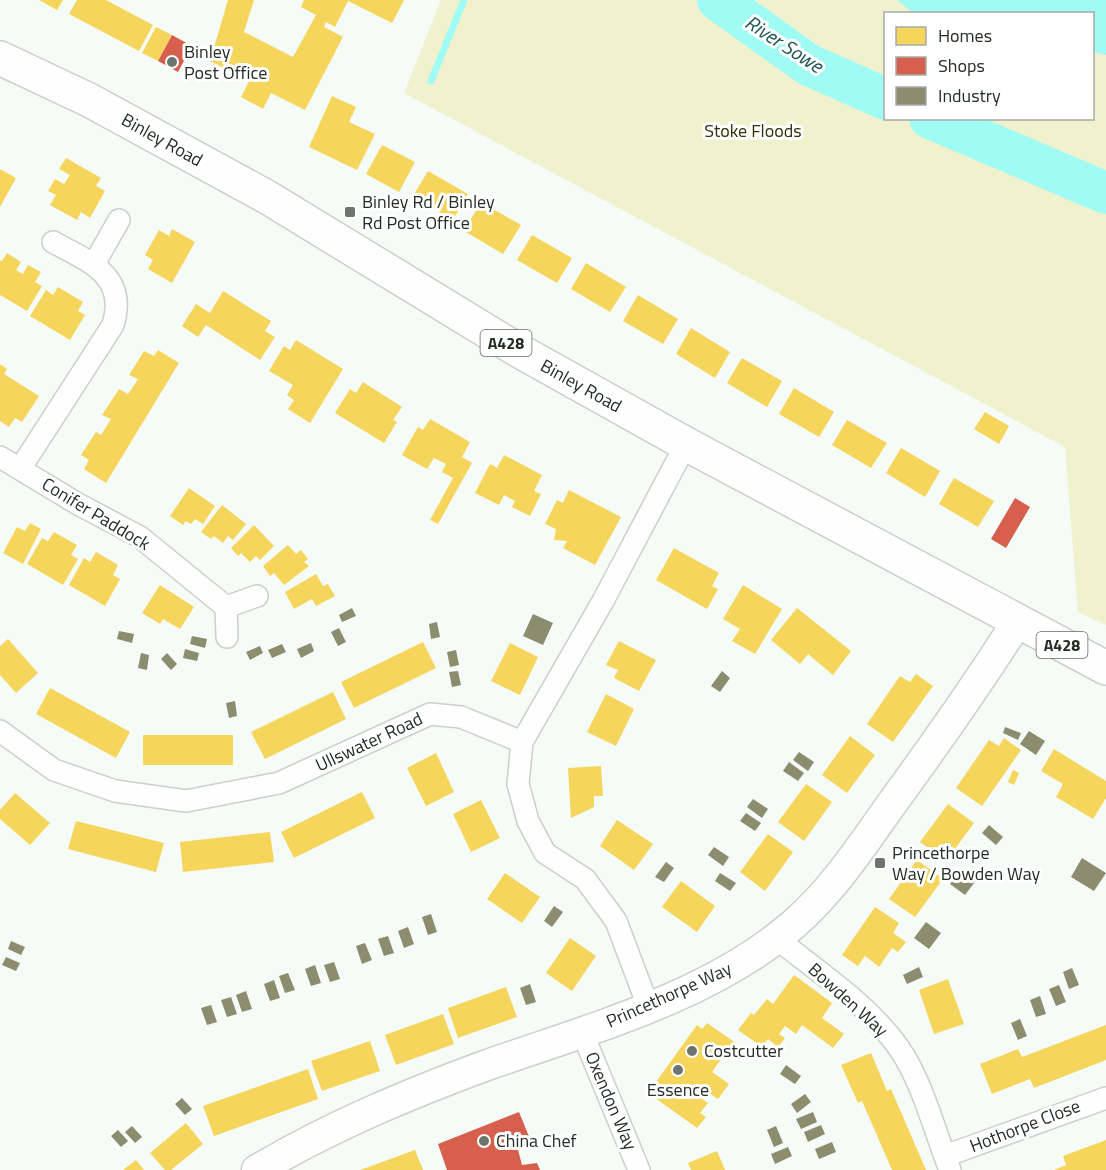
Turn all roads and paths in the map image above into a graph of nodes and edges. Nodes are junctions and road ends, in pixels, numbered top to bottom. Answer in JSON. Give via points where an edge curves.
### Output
{"nodes":[{"id":1,"x":0,"y":58,"type":"edge"},
{"id":2,"x":119,"y":220,"type":"dead end"},
{"id":3,"x":53,"y":242,"type":"dead end"},
{"id":4,"x":94,"y":264,"type":"junction"},
{"id":5,"x":686,"y":444,"type":"junction"},
{"id":6,"x":0,"y":457,"type":"edge"},
{"id":7,"x":20,"y":469,"type":"junction"},
{"id":8,"x":257,"y":596,"type":"dead end"},
{"id":9,"x":226,"y":608,"type":"junction"},
{"id":10,"x":1017,"y":622,"type":"junction"},
{"id":11,"x":227,"y":637,"type":"dead end"},
{"id":12,"x":1106,"y":668,"type":"edge"},
{"id":13,"x":1,"y":736,"type":"edge"},
{"id":14,"x":522,"y":742,"type":"junction"},
{"id":15,"x":776,"y":938,"type":"junction"},
{"id":16,"x":648,"y":1006,"type":"junction"},
{"id":17,"x":582,"y":1032,"type":"junction"},
{"id":18,"x":1106,"y":1098,"type":"edge"},
{"id":19,"x":948,"y":1163,"type":"edge"},
{"id":20,"x":257,"y":1170,"type":"edge"},
{"id":21,"x":639,"y":1170,"type":"edge"}],
"edges":[{"from":1,"to":5,"type":"main road","name":"Binley Road","number":"A428","via":[[89,100],[267,197],[516,349]]},
{"from":2,"to":4,"type":"street"},
{"from":3,"to":4,"type":"street","name":"Conifer Paddock"},
{"from":4,"to":7,"type":"street","name":"Conifer Paddock","via":[[111,281],[118,298],[113,325]]},
{"from":5,"to":10,"type":"main road","name":"Binley Road","number":"A428"},
{"from":5,"to":14,"type":"street"},
{"from":6,"to":7,"type":"street","name":"Conifer Paddock"},
{"from":7,"to":9,"type":"street","name":"Conifer Paddock","via":[[140,537]]},
{"from":8,"to":9,"type":"street"},
{"from":9,"to":11,"type":"street"},
{"from":10,"to":12,"type":"main road","name":"Binley Road","number":"A428"},
{"from":10,"to":15,"type":"street","name":"Princethorpe Way","via":[[979,683],[840,875],[812,908]]},
{"from":13,"to":14,"type":"street","name":"Ullswater Road","via":[[54,770],[115,791],[186,801],[279,783],[430,714],[461,717]]},
{"from":14,"to":16,"type":"street","via":[[518,784],[528,821],[545,853],[585,879],[616,921]]},
{"from":15,"to":16,"type":"street","name":"Princethorpe Way","via":[[715,977]]},
{"from":15,"to":19,"type":"street","name":"Bowden Way","via":[[892,1038],[913,1074]]},
{"from":16,"to":17,"type":"street","name":"Princethorpe Way"},
{"from":17,"to":20,"type":"street","name":"Princethorpe Way","via":[[383,1104]]},
{"from":17,"to":21,"type":"street","name":"Oxendon Way"},
{"from":18,"to":19,"type":"street","name":"Hothorpe Close"}]}
